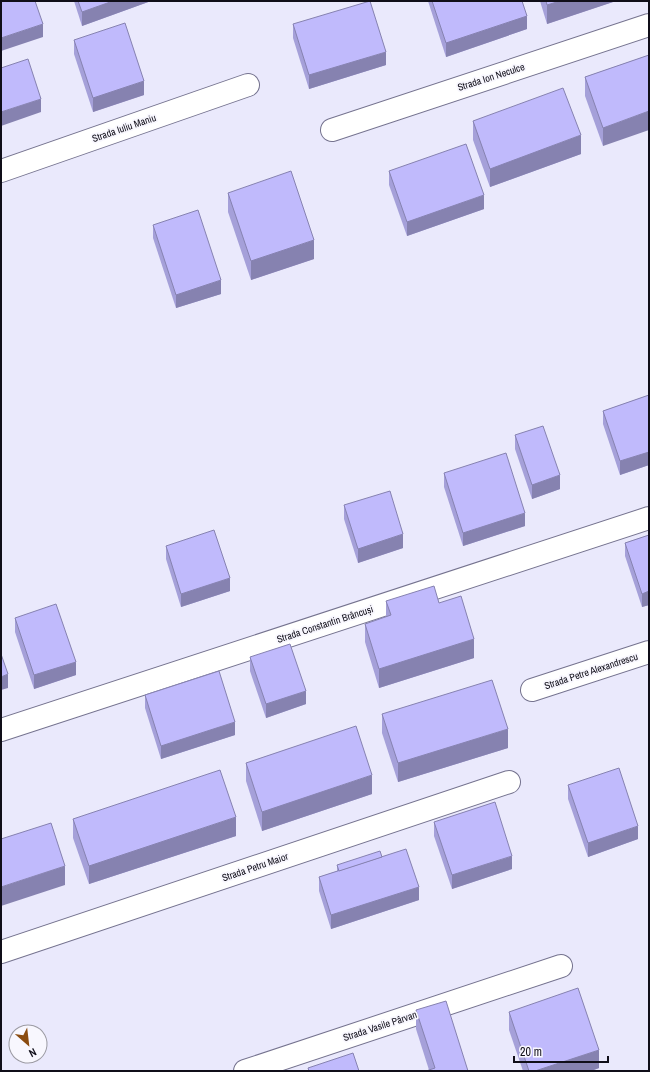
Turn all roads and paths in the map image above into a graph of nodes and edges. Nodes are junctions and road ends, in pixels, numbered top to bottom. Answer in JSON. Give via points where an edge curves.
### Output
{"nodes":[{"id":1,"x":649,"y":25,"type":"edge"},
{"id":2,"x":248,"y":85,"type":"dead end"},
{"id":3,"x":332,"y":130,"type":"dead end"},
{"id":4,"x":1,"y":171,"type":"edge"},
{"id":5,"x":649,"y":518,"type":"edge"},
{"id":6,"x":649,"y":652,"type":"edge"},
{"id":7,"x":532,"y":690,"type":"dead end"},
{"id":8,"x":1,"y":730,"type":"edge"},
{"id":9,"x":509,"y":782,"type":"dead end"},
{"id":10,"x":1,"y":952,"type":"edge"},
{"id":11,"x":561,"y":966,"type":"dead end"},
{"id":12,"x":245,"y":1071,"type":"edge"}],
"edges":[{"from":1,"to":3,"type":"street","name":"Strada Ion Neculce"},
{"from":2,"to":4,"type":"street","name":"Strada Iuliu Maniu"},
{"from":5,"to":8,"type":"street","name":"Strada Constantin Brâncuși"},
{"from":6,"to":7,"type":"street","name":"Strada Petre Alexandrescu"},
{"from":9,"to":10,"type":"street","name":"Strada Petru Maior"},
{"from":11,"to":12,"type":"street","name":"Strada Vasile Pârvan"}]}
